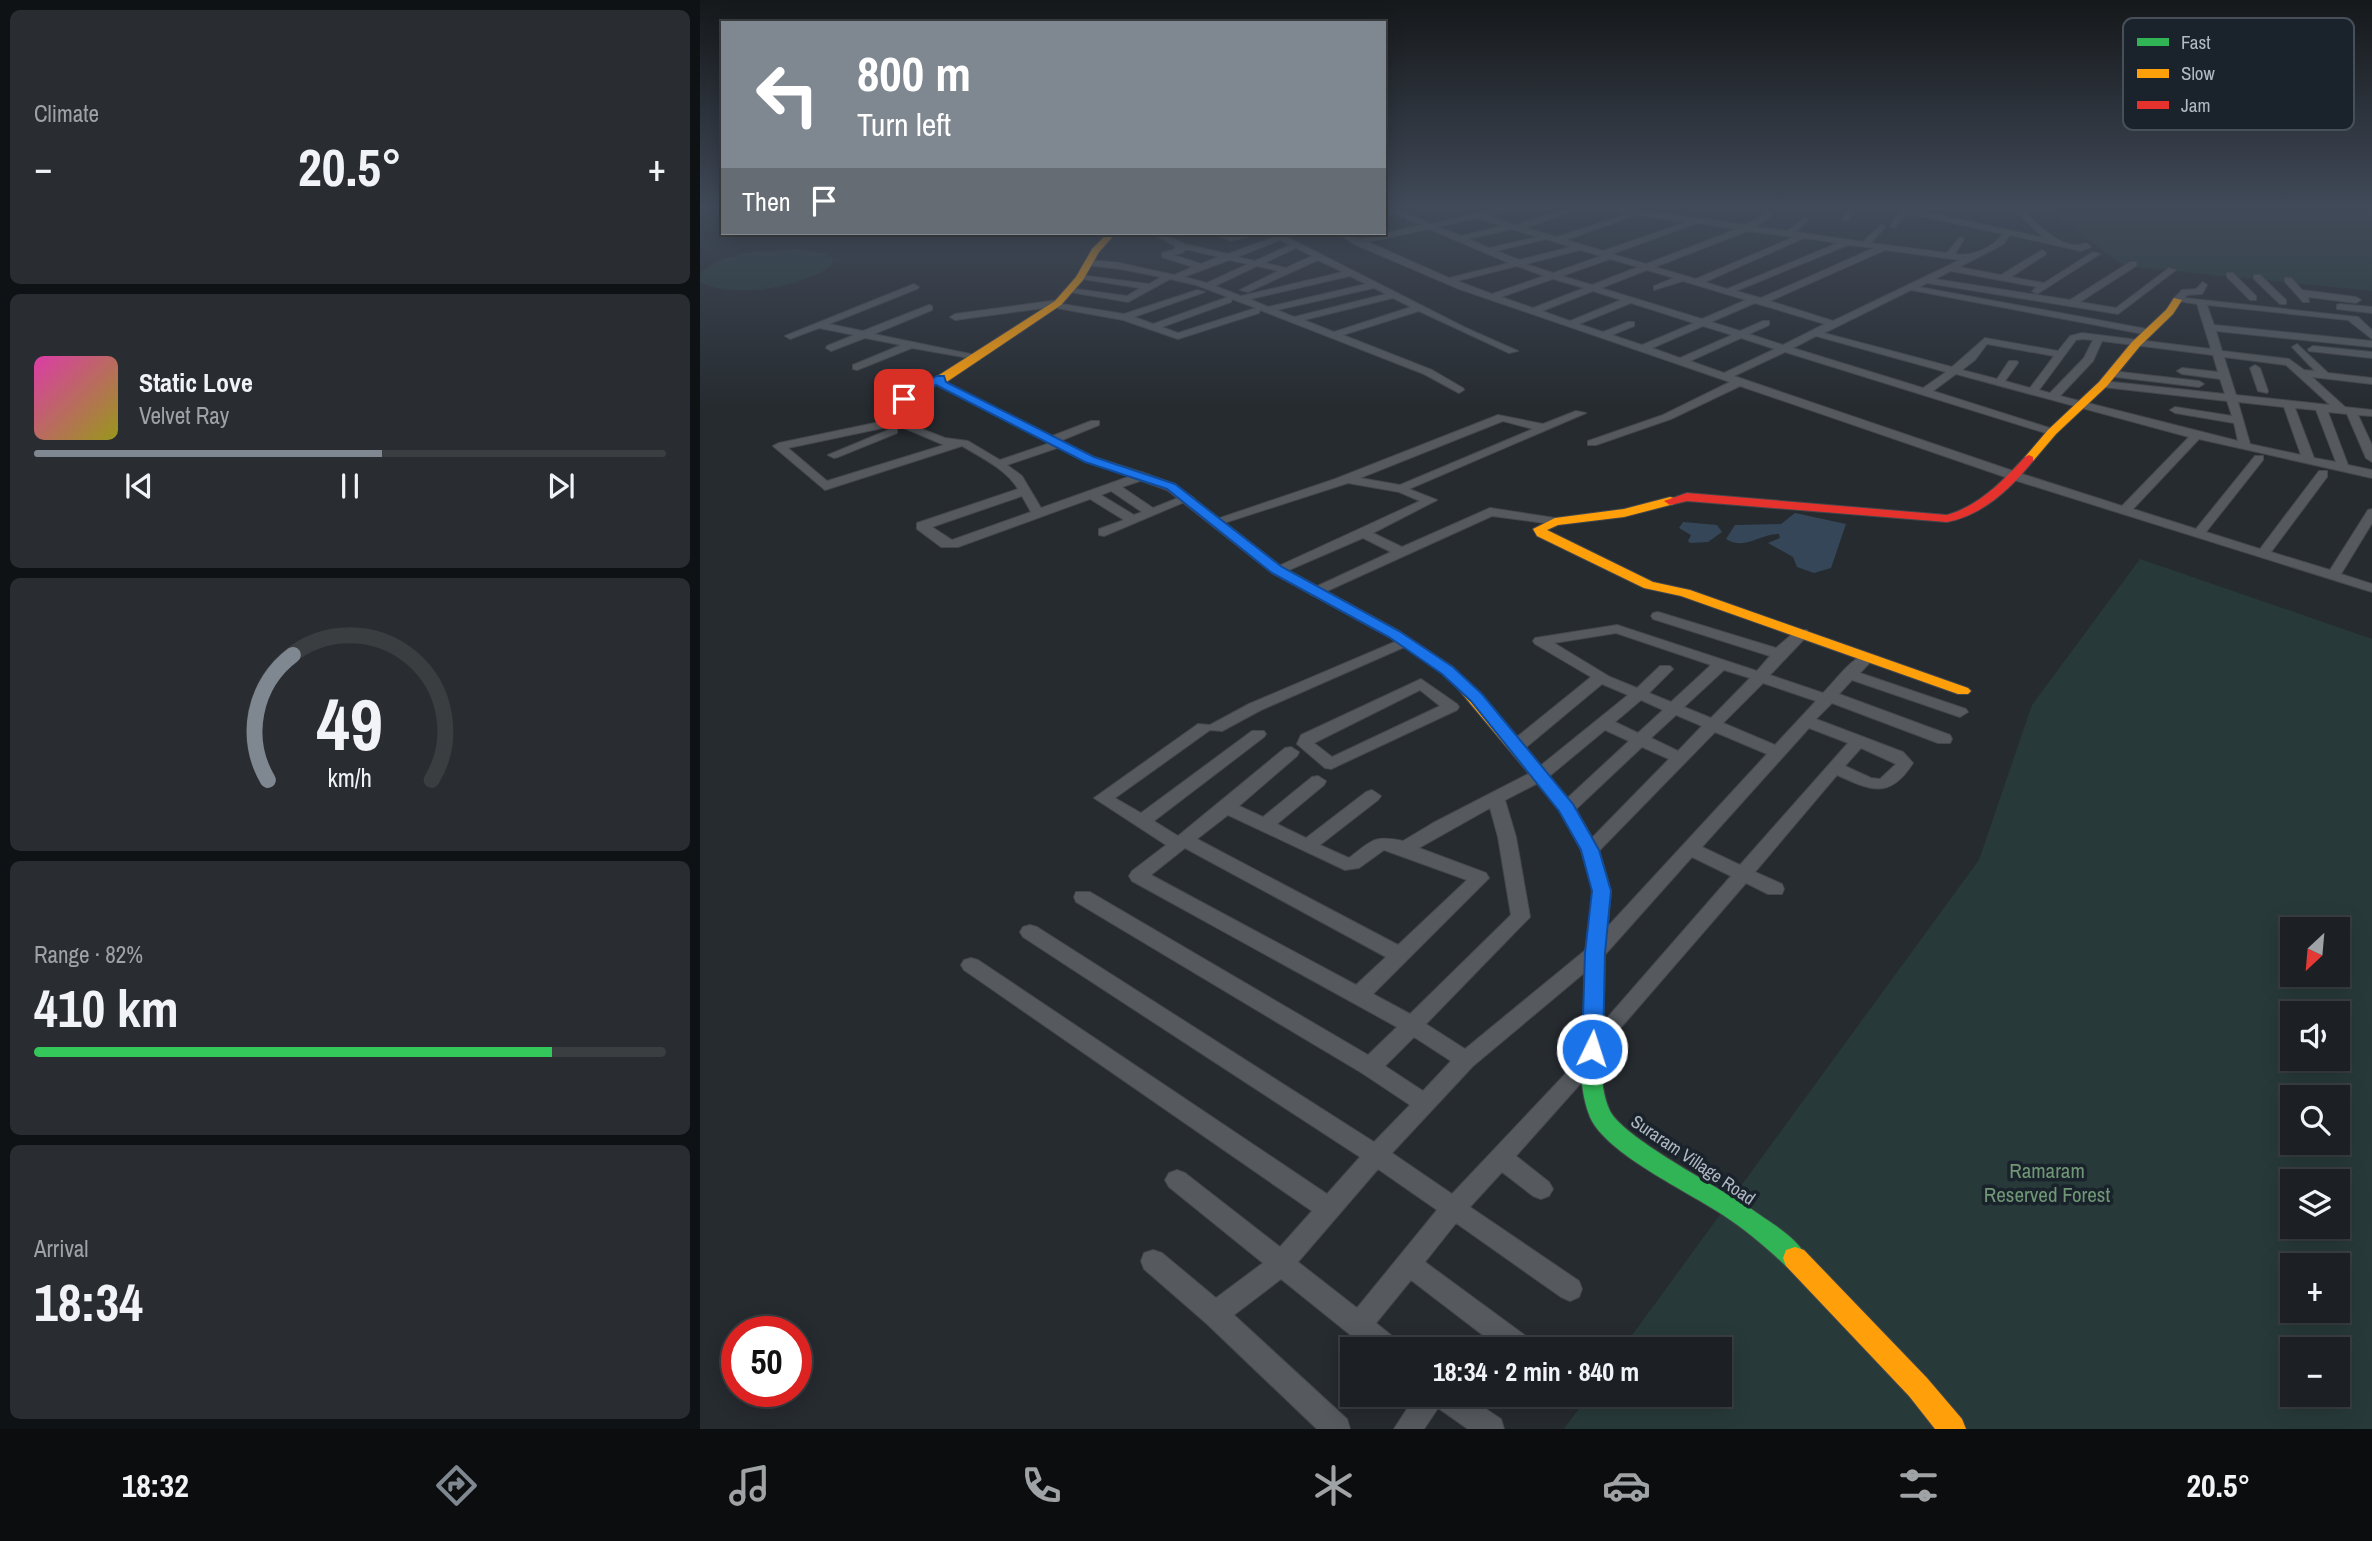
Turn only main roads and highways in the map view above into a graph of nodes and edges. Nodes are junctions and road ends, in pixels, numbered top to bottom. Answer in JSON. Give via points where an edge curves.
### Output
{"nodes":[{"id":1,"x":1080,"y":274,"type":"edge"},
{"id":2,"x":2177,"y":300,"type":"road end"},
{"id":3,"x":1962,"y":691,"type":"dead end"},
{"id":4,"x":1952,"y":1429,"type":"edge"}],
"edges":[{"from":1,"to":4,"type":"main road","name":"Suraram Village Road","via":[[1065,294],[940,379],[940,384],[1110,468],[1171,487],[1277,570],[1448,670],[1477,698],[1567,808],[1590,850],[1602,891],[1592,1053],[1594,1090],[1602,1119],[1626,1142],[1731,1206],[1776,1240],[1828,1290]]},
{"from":2,"to":3,"type":"main road","via":[[2015,476],[1976,507],[1949,518],[1687,497],[1539,529],[1649,585],[1802,632]]}]}
